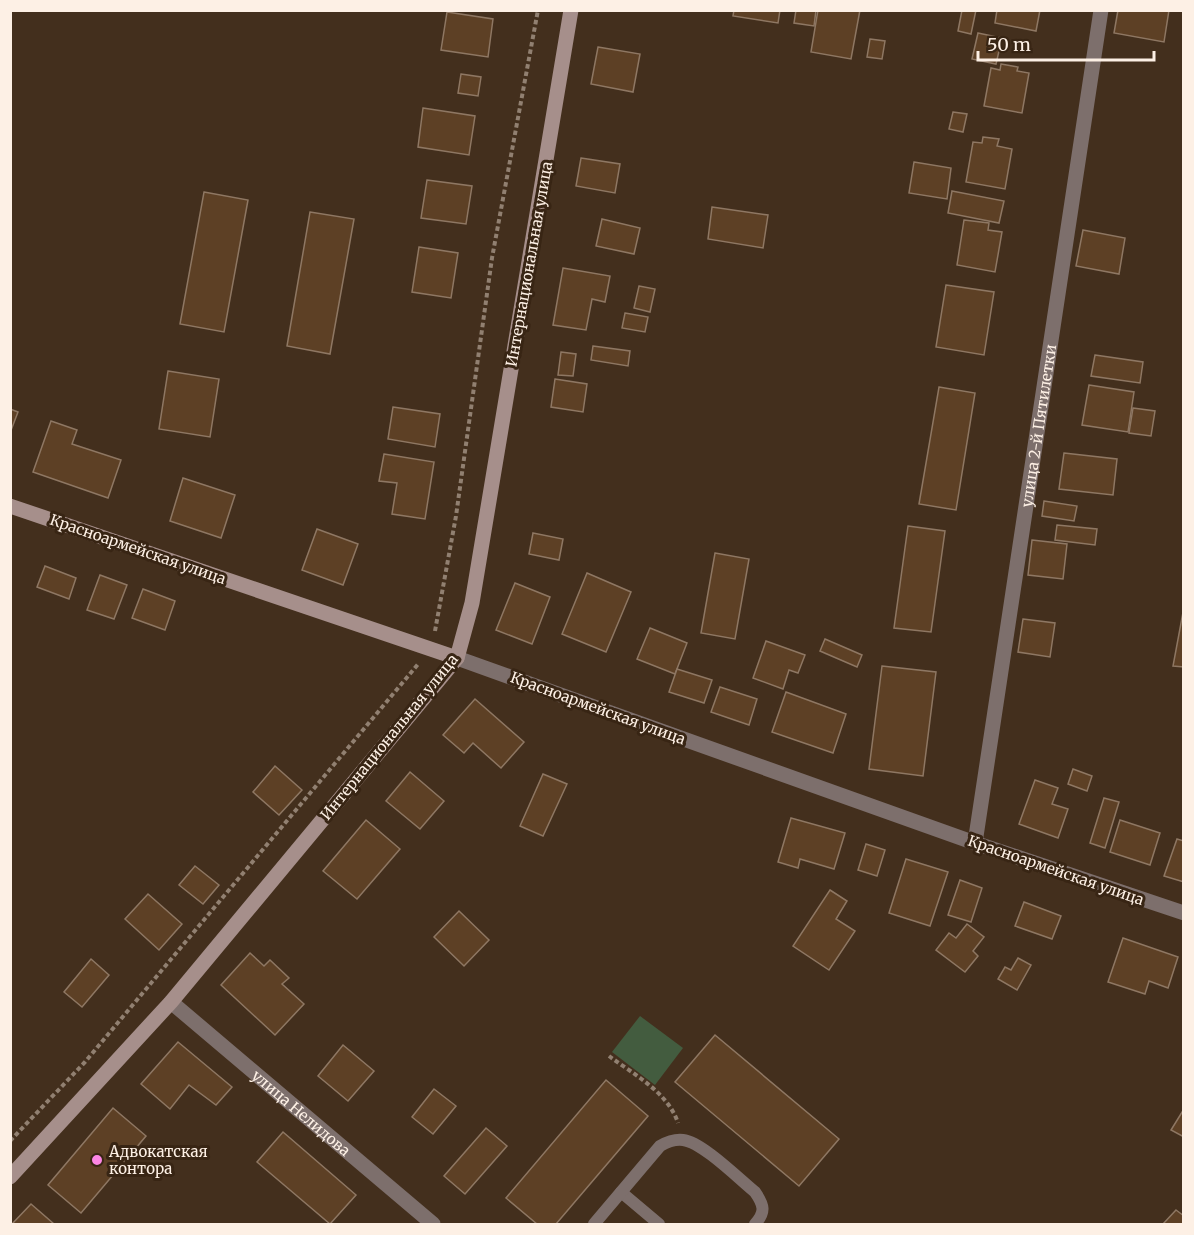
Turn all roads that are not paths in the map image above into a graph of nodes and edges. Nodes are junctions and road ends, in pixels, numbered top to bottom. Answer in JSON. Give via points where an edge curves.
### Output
{"nodes":[{"id":1,"x":571,"y":10,"type":"edge"},
{"id":2,"x":1101,"y":10,"type":"edge"},
{"id":3,"x":10,"y":506,"type":"edge"},
{"id":4,"x":458,"y":658,"type":"junction"},
{"id":5,"x":975,"y":843,"type":"junction"},
{"id":6,"x":1184,"y":913,"type":"edge"},
{"id":7,"x":171,"y":1002,"type":"junction"},
{"id":8,"x":10,"y":1177,"type":"edge"},
{"id":9,"x":621,"y":1192,"type":"junction"},
{"id":10,"x":433,"y":1224,"type":"edge"},
{"id":11,"x":594,"y":1224,"type":"edge"},
{"id":12,"x":660,"y":1224,"type":"edge"},
{"id":13,"x":755,"y":1224,"type":"edge"}],
"edges":[{"from":1,"to":4,"type":"main road","name":"Интернациональная улица","via":[[472,603]]},
{"from":2,"to":5,"type":"street","name":"улица 2-й Пятилетки"},
{"from":3,"to":4,"type":"main road","name":"Красноармейская улица"},
{"from":4,"to":5,"type":"street","name":"Красноармейская улица"},
{"from":4,"to":7,"type":"main road","name":"Интернациональная улица"},
{"from":5,"to":6,"type":"street","name":"Красноармейская улица"},
{"from":7,"to":8,"type":"main road","name":"Интернациональная улица"},
{"from":7,"to":10,"type":"street","name":"улица Нелидова"},
{"from":9,"to":11,"type":"lane"},
{"from":9,"to":12,"type":"lane"},
{"from":9,"to":13,"type":"lane","via":[[660,1146],[682,1140],[699,1145],[755,1192],[763,1210]]}]}
